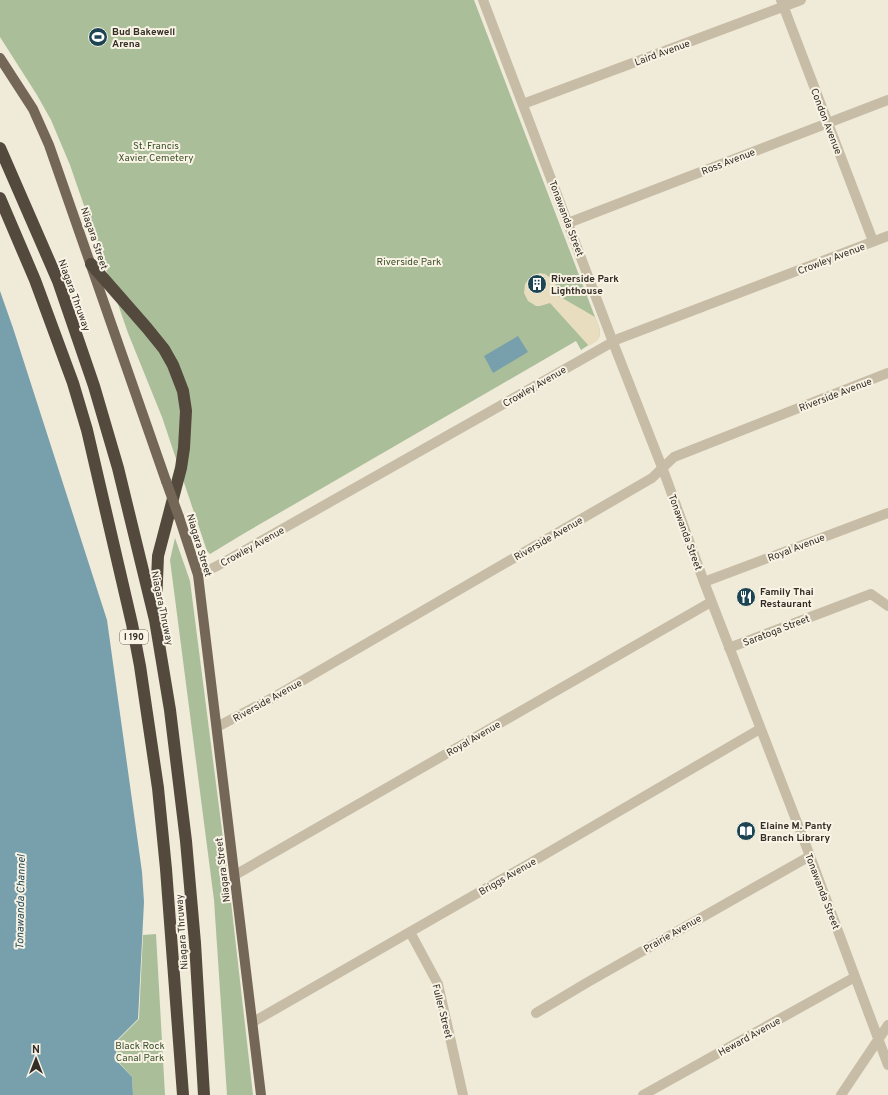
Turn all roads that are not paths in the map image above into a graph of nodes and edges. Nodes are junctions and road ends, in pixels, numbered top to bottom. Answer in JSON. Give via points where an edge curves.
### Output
{"nodes":[{"id":1,"x":483,"y":0,"type":"edge"},
{"id":2,"x":801,"y":0,"type":"edge"},
{"id":3,"x":782,"y":3,"type":"edge"},
{"id":4,"x":0,"y":58,"type":"edge"},
{"id":5,"x":888,"y":100,"type":"edge"},
{"id":6,"x":523,"y":104,"type":"junction"},
{"id":7,"x":828,"y":123,"type":"junction"},
{"id":8,"x":0,"y":148,"type":"edge"},
{"id":9,"x":0,"y":198,"type":"edge"},
{"id":10,"x":568,"y":222,"type":"junction"},
{"id":11,"x":888,"y":236,"type":"edge"},
{"id":12,"x":873,"y":242,"type":"junction"},
{"id":13,"x":91,"y":264,"type":"junction"},
{"id":14,"x":613,"y":342,"type":"junction"},
{"id":15,"x":888,"y":373,"type":"edge"},
{"id":16,"x":662,"y":468,"type":"junction"},
{"id":17,"x":888,"y":513,"type":"edge"},
{"id":18,"x":198,"y":575,"type":"junction"},
{"id":19,"x":704,"y":582,"type":"junction"},
{"id":20,"x":711,"y":602,"type":"junction"},
{"id":21,"x":888,"y":606,"type":"edge"},
{"id":22,"x":155,"y":620,"type":"junction"},
{"id":23,"x":729,"y":648,"type":"junction"},
{"id":24,"x":217,"y":727,"type":"junction"},
{"id":25,"x":760,"y":729,"type":"junction"},
{"id":26,"x":810,"y":856,"type":"junction"},
{"id":27,"x":235,"y":875,"type":"junction"},
{"id":28,"x":410,"y":932,"type":"junction"},
{"id":29,"x":855,"y":977,"type":"junction"},
{"id":30,"x":536,"y":1012,"type":"dead end"},
{"id":31,"x":253,"y":1022,"type":"junction"},
{"id":32,"x":888,"y":1025,"type":"edge"},
{"id":33,"x":878,"y":1039,"type":"junction"},
{"id":34,"x":888,"y":1065,"type":"edge"},
{"id":35,"x":183,"y":1095,"type":"edge"},
{"id":36,"x":204,"y":1095,"type":"edge"},
{"id":37,"x":261,"y":1095,"type":"edge"},
{"id":38,"x":462,"y":1095,"type":"edge"},
{"id":39,"x":643,"y":1095,"type":"edge"},
{"id":40,"x":841,"y":1095,"type":"edge"}],
"edges":[{"from":1,"to":6,"type":"street","name":"Tonawanda Street"},
{"from":2,"to":3,"type":"street","name":"Laird Avenue"},
{"from":3,"to":6,"type":"street","name":"Laird Avenue"},
{"from":3,"to":7,"type":"street","name":"Condon Avenue"},
{"from":4,"to":13,"type":"main road","name":"Niagara Street","via":[[41,124]]},
{"from":5,"to":7,"type":"street","name":"Ross Avenue"},
{"from":6,"to":10,"type":"street","name":"Tonawanda Street"},
{"from":7,"to":10,"type":"street","name":"Ross Avenue"},
{"from":7,"to":12,"type":"street","name":"Condon Avenue"},
{"from":8,"to":22,"type":"highway","name":"Niagara Thruway","number":"I 190","via":[[58,281],[94,386],[118,468]]},
{"from":9,"to":35,"type":"highway","name":"Niagara Thruway","number":"I 190","via":[[35,280],[73,383],[87,430],[132,624],[158,788]]},
{"from":10,"to":14,"type":"street","name":"Tonawanda Street"},
{"from":11,"to":12,"type":"street","name":"Crowley Avenue"},
{"from":12,"to":14,"type":"street","name":"Crowley Avenue"},
{"from":13,"to":18,"type":"main road","name":"Niagara Street","bridge":true},
{"from":13,"to":22,"type":"highway","via":[[164,349],[183,391],[186,411],[184,448],[158,556]]},
{"from":14,"to":16,"type":"street","name":"Tonawanda Street"},
{"from":14,"to":18,"type":"street","name":"Crowley Avenue"},
{"from":15,"to":16,"type":"street","name":"Riverside Avenue","via":[[674,457]]},
{"from":16,"to":19,"type":"street","name":"Tonawanda Street"},
{"from":16,"to":24,"type":"street","name":"Riverside Avenue","via":[[652,478],[274,697]]},
{"from":17,"to":19,"type":"street","name":"Royal Avenue"},
{"from":18,"to":24,"type":"main road","name":"Niagara Street"},
{"from":19,"to":20,"type":"street","name":"Tonawanda Street"},
{"from":20,"to":23,"type":"street","name":"Tonawanda Street"},
{"from":20,"to":27,"type":"street","name":"Royal Avenue"},
{"from":21,"to":23,"type":"street","name":"Saratoga Street","via":[[871,594]]},
{"from":22,"to":36,"type":"highway","name":"Niagara Thruway","number":"I 190","via":[[171,718],[186,841]]},
{"from":23,"to":25,"type":"street","name":"Tonawanda Street"},
{"from":24,"to":27,"type":"main road","name":"Niagara Street"},
{"from":25,"to":26,"type":"street","name":"Tonawanda Street"},
{"from":25,"to":28,"type":"street","name":"Briggs Avenue"},
{"from":26,"to":29,"type":"street","name":"Tonawanda Street"},
{"from":26,"to":30,"type":"street","name":"Prairie Avenue"},
{"from":27,"to":31,"type":"main road","name":"Niagara Street"},
{"from":28,"to":31,"type":"street","name":"Briggs Avenue"},
{"from":28,"to":38,"type":"street","name":"Fuller Street","via":[[438,984]]},
{"from":29,"to":33,"type":"street","name":"Tonawanda Street"},
{"from":29,"to":39,"type":"street","name":"Heward Avenue"},
{"from":31,"to":37,"type":"main road","name":"Niagara Street"},
{"from":32,"to":33,"type":"street"},
{"from":33,"to":34,"type":"street","name":"Tonawanda Street"},
{"from":33,"to":40,"type":"street"}]}
